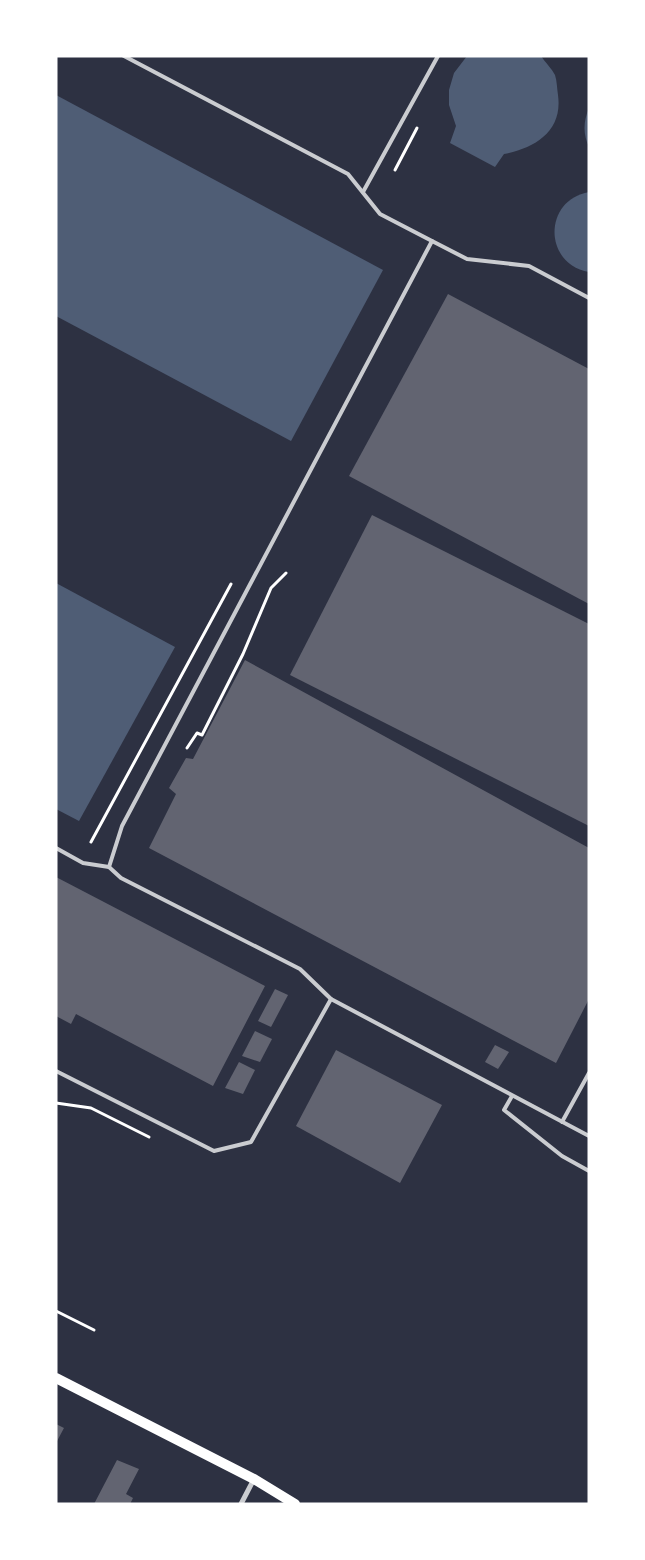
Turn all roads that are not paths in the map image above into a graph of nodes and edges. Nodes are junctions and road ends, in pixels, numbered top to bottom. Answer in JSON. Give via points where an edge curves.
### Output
{"nodes":[{"id":1,"x":124,"y":56,"type":"edge"},
{"id":2,"x":438,"y":56,"type":"edge"},
{"id":3,"x":363,"y":192,"type":"junction"},
{"id":4,"x":432,"y":241,"type":"junction"},
{"id":5,"x":589,"y":298,"type":"edge"},
{"id":6,"x":56,"y":848,"type":"edge"},
{"id":7,"x":109,"y":867,"type":"junction"},
{"id":8,"x":331,"y":999,"type":"junction"},
{"id":9,"x":56,"y":1071,"type":"edge"},
{"id":10,"x":589,"y":1073,"type":"edge"},
{"id":11,"x":512,"y":1096,"type":"junction"},
{"id":12,"x":562,"y":1122,"type":"junction"},
{"id":13,"x":589,"y":1136,"type":"edge"},
{"id":14,"x":589,"y":1170,"type":"edge"},
{"id":15,"x":56,"y":1378,"type":"edge"},
{"id":16,"x":254,"y":1479,"type":"junction"},
{"id":17,"x":241,"y":1504,"type":"edge"},
{"id":18,"x":295,"y":1504,"type":"edge"}],
"edges":[{"from":1,"to":3,"type":"lane","via":[[348,174]]},
{"from":2,"to":3,"type":"lane"},
{"from":3,"to":4,"type":"lane","via":[[380,214]]},
{"from":4,"to":5,"type":"lane","via":[[467,259],[529,266]]},
{"from":4,"to":7,"type":"lane","via":[[122,826]]},
{"from":6,"to":7,"type":"lane","via":[[84,863]]},
{"from":7,"to":8,"type":"lane","via":[[121,878],[300,969]]},
{"from":8,"to":9,"type":"lane","via":[[251,1142],[214,1151]]},
{"from":8,"to":11,"type":"lane"},
{"from":10,"to":12,"type":"lane"},
{"from":11,"to":12,"type":"lane"},
{"from":11,"to":14,"type":"lane","via":[[504,1110],[562,1156]]},
{"from":12,"to":13,"type":"lane"},
{"from":15,"to":16,"type":"main road"},
{"from":16,"to":17,"type":"street"},
{"from":16,"to":18,"type":"main road"}]}
